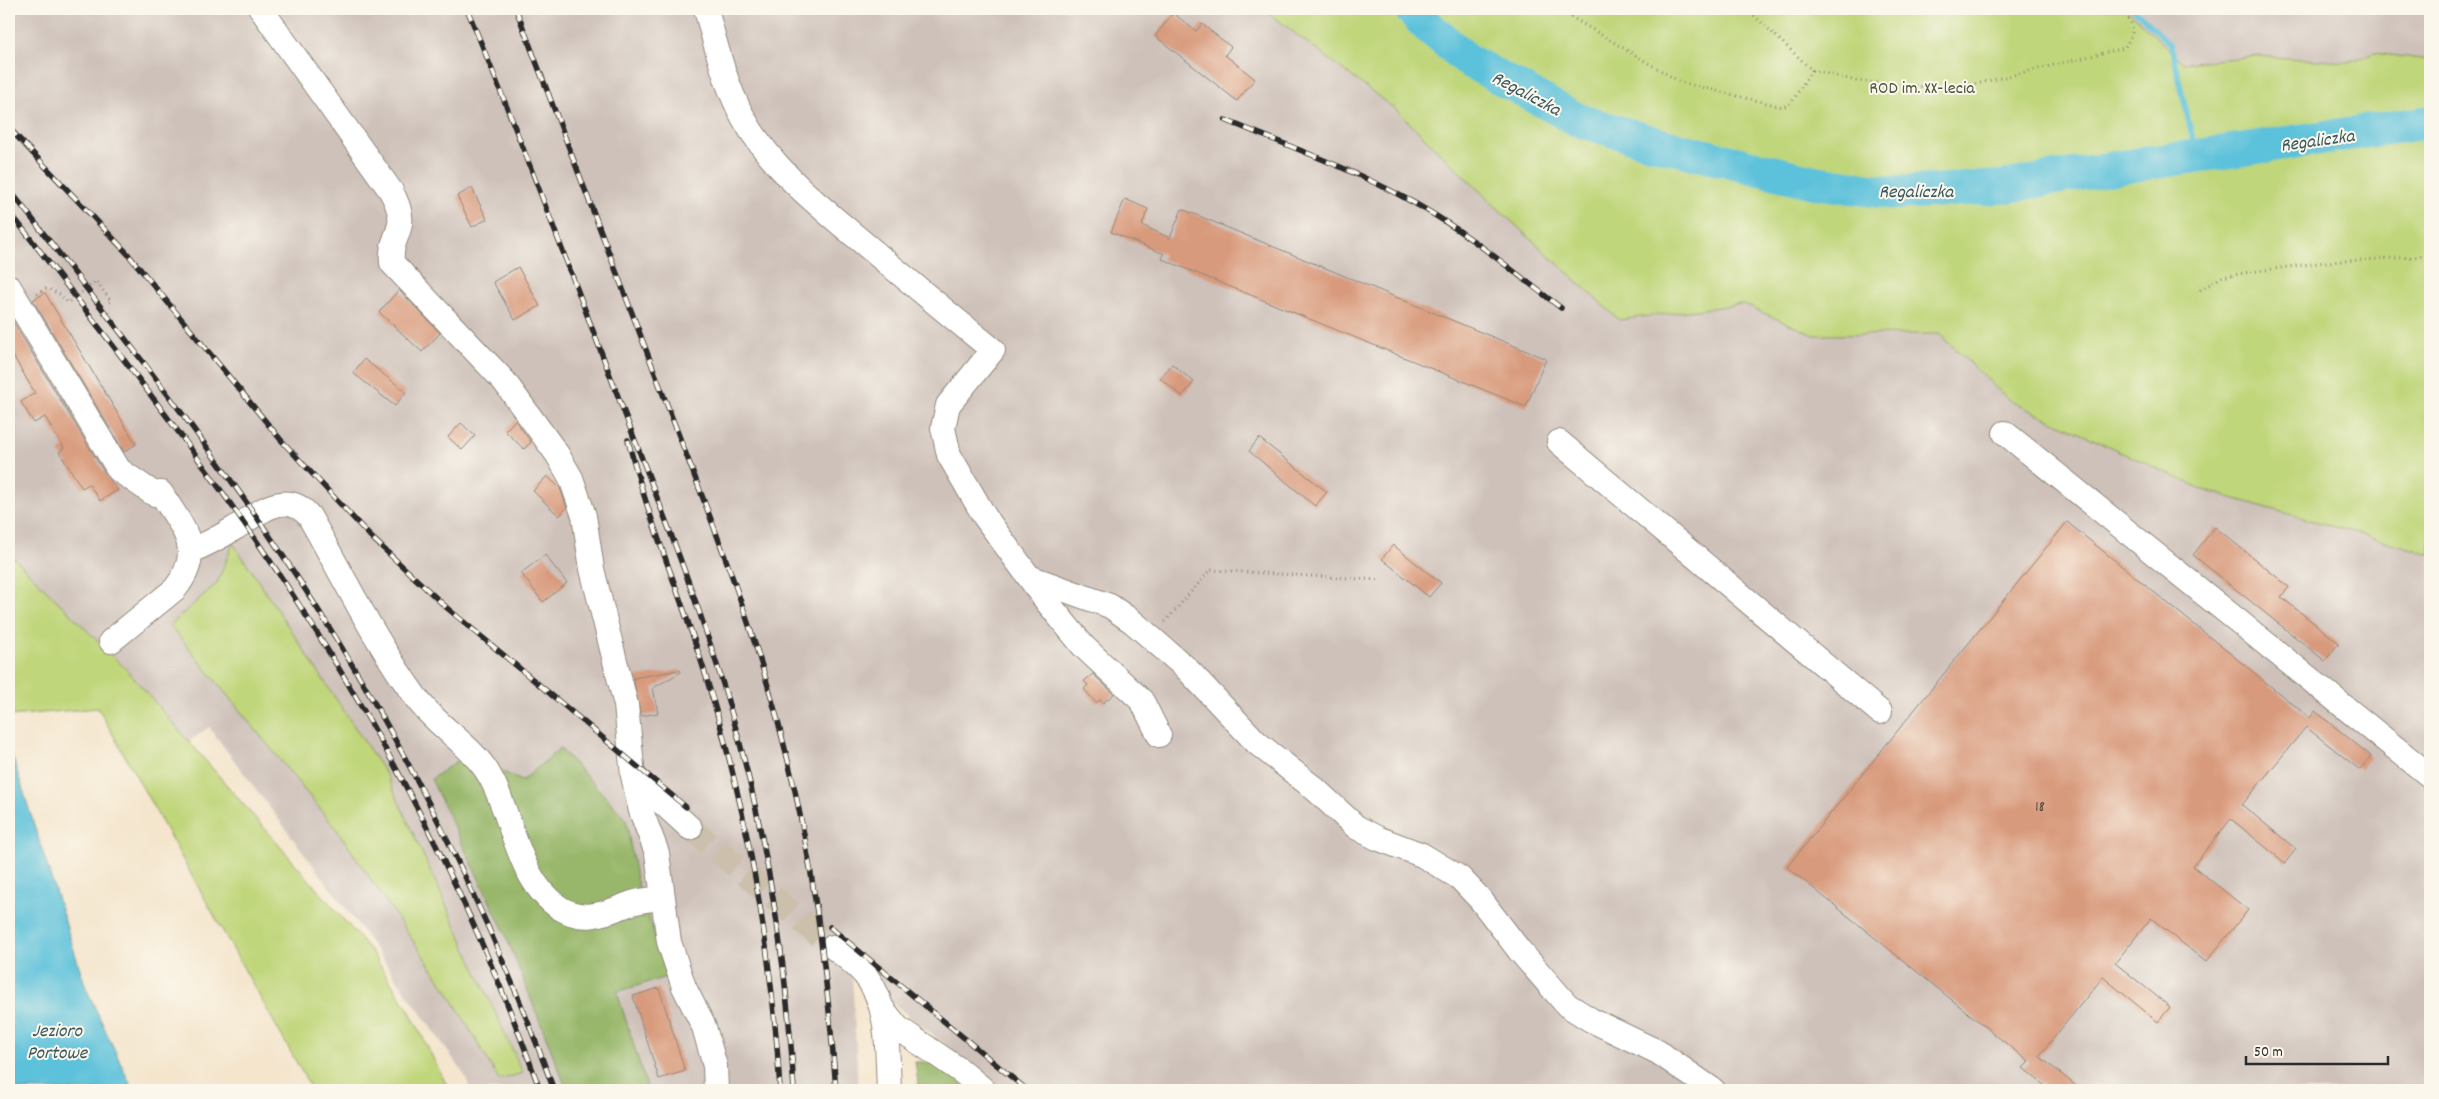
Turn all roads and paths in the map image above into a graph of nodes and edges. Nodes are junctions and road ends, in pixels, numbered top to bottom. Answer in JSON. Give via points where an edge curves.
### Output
{"nodes":[{"id":1,"x":261,"y":9,"type":"edge"},
{"id":2,"x":706,"y":9,"type":"edge"},
{"id":3,"x":1558,"y":9,"type":"edge"},
{"id":4,"x":1747,"y":9,"type":"edge"},
{"id":5,"x":2119,"y":9,"type":"edge"},
{"id":6,"x":1812,"y":70,"type":"junction"},
{"id":7,"x":2430,"y":256,"type":"edge"},
{"id":8,"x":2200,"y":290,"type":"dead end"},
{"id":9,"x":14,"y":296,"type":"edge"},
{"id":10,"x":108,"y":303,"type":"dead end"},
{"id":11,"x":2005,"y":433,"type":"dead end"},
{"id":12,"x":1559,"y":442,"type":"dead end"},
{"id":13,"x":190,"y":551,"type":"junction"},
{"id":14,"x":1029,"y":577,"type":"junction"},
{"id":15,"x":1380,"y":580,"type":"dead end"},
{"id":16,"x":1152,"y":638,"type":"junction"},
{"id":17,"x":111,"y":641,"type":"dead end"},
{"id":18,"x":1880,"y":712,"type":"dead end"},
{"id":19,"x":1159,"y":735,"type":"dead end"},
{"id":20,"x":633,"y":776,"type":"junction"},
{"id":21,"x":2430,"y":776,"type":"edge"},
{"id":22,"x":690,"y":828,"type":"tunnel mouth"},
{"id":23,"x":662,"y":898,"type":"junction"},
{"id":24,"x":833,"y":947,"type":"tunnel mouth"},
{"id":25,"x":881,"y":1007,"type":"junction"},
{"id":26,"x":716,"y":1090,"type":"edge"},
{"id":27,"x":889,"y":1090,"type":"edge"},
{"id":28,"x":984,"y":1090,"type":"edge"},
{"id":29,"x":1713,"y":1090,"type":"edge"}],
"edges":[{"from":1,"to":20,"type":"lane","via":[[399,204],[402,223],[391,255],[392,263],[504,381],[571,478],[584,516],[592,569],[625,698]]},
{"from":2,"to":14,"type":"lane","via":[[735,102],[779,168],[820,207],[993,350],[948,405],[944,437],[949,455],[985,517]]},
{"from":3,"to":6,"type":"path","via":[[1680,82],[1717,91],[1783,106],[1791,103]]},
{"from":4,"to":6,"type":"path"},
{"from":5,"to":6,"type":"path","via":[[2132,21],[2133,29],[2124,48],[1980,84],[1940,88],[1856,81]]},
{"from":7,"to":8,"type":"path","via":[[2326,262],[2250,272],[2222,277]]},
{"from":9,"to":10,"type":"path","via":[[47,288],[68,303],[96,281],[111,301]]},
{"from":9,"to":13,"type":"lane","via":[[119,470],[154,494],[161,493],[184,530]]},
{"from":11,"to":21,"type":"lane"},
{"from":12,"to":18,"type":"lane"},
{"from":13,"to":17,"type":"lane","via":[[191,561],[175,589]]},
{"from":13,"to":23,"type":"lane","via":[[216,539],[266,507],[279,503],[300,507],[309,516],[404,680],[419,701],[485,768],[525,862],[545,894],[560,907],[582,916],[596,916],[633,903]]},
{"from":14,"to":16,"type":"lane","via":[[1110,606]]},
{"from":14,"to":19,"type":"lane","via":[[1084,647],[1142,701]]},
{"from":15,"to":16,"type":"path","via":[[1210,570]]},
{"from":16,"to":29,"type":"lane","via":[[1186,668],[1257,742],[1356,827],[1422,854],[1460,878],[1567,1006],[1658,1052]]},
{"from":20,"to":22,"type":"lane"},
{"from":20,"to":23,"type":"lane","via":[[641,811],[657,853]]},
{"from":23,"to":26,"type":"lane","via":[[673,960],[704,1027],[715,1066]]},
{"from":24,"to":25,"type":"lane","via":[[865,974]]},
{"from":25,"to":27,"type":"lane"},
{"from":25,"to":28,"type":"lane","via":[[898,1028]]}]}
